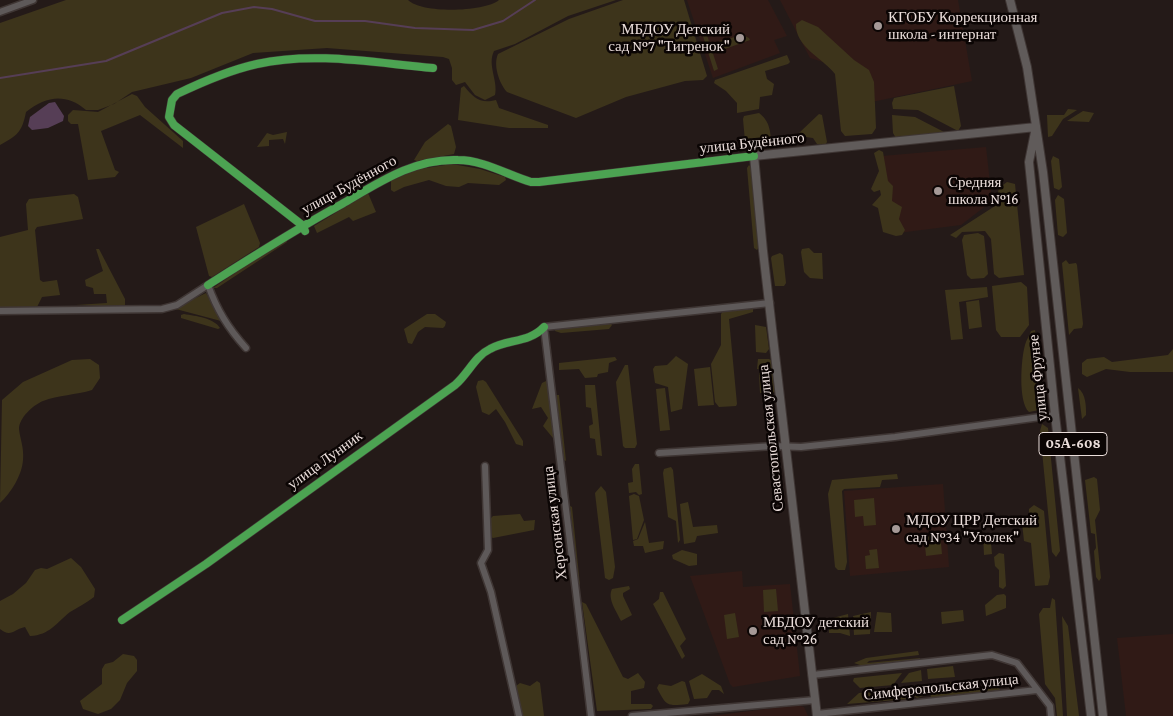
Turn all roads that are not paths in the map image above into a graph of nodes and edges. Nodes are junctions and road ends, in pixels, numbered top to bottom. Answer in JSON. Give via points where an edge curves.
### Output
{"nodes":[{"id":1,"x":34,"y":0,"type":"edge"},
{"id":2,"x":1010,"y":0,"type":"edge"},
{"id":3,"x":0,"y":12,"type":"edge"},
{"id":4,"x":433,"y":68,"type":"dead end"},
{"id":5,"x":1036,"y":127,"type":"junction"},
{"id":6,"x":754,"y":156,"type":"junction"},
{"id":7,"x":304,"y":228,"type":"junction"},
{"id":8,"x":208,"y":285,"type":"junction"},
{"id":9,"x":770,"y":303,"type":"junction"},
{"id":10,"x":0,"y":311,"type":"edge"},
{"id":11,"x":544,"y":327,"type":"junction"},
{"id":12,"x":246,"y":348,"type":"dead end"},
{"id":13,"x":1055,"y":415,"type":"junction"},
{"id":14,"x":785,"y":447,"type":"junction"},
{"id":15,"x":659,"y":453,"type":"dead end"},
{"id":16,"x":485,"y":466,"type":"dead end"},
{"id":17,"x":122,"y":620,"type":"dead end"},
{"id":18,"x":812,"y":675,"type":"junction"},
{"id":19,"x":1037,"y":690,"type":"junction"},
{"id":20,"x":815,"y":700,"type":"junction"},
{"id":21,"x":817,"y":715,"type":"edge"},
{"id":22,"x":519,"y":716,"type":"edge"},
{"id":23,"x":591,"y":716,"type":"edge"},
{"id":24,"x":632,"y":716,"type":"edge"},
{"id":25,"x":1051,"y":716,"type":"edge"},
{"id":26,"x":1091,"y":716,"type":"edge"},
{"id":27,"x":1103,"y":716,"type":"edge"}],
"edges":[{"from":1,"to":3,"type":"street"},
{"from":2,"to":5,"type":"main road","name":"улица Фрунзе","number":"05А-608","via":[[1027,66]]},
{"from":4,"to":7,"type":"street","via":[[330,58],[272,62],[228,73],[177,94],[172,100],[169,117],[174,125]]},
{"from":5,"to":6,"type":"main road","name":"улица Будённого"},
{"from":5,"to":13,"type":"main road","name":"улица Фрунзе","number":"05А-608","via":[[1029,162]]},
{"from":5,"to":27,"type":"main road","name":"улица Фрунзе","number":"05А-608"},
{"from":6,"to":7,"type":"street","name":"улица Будённого","via":[[539,182],[460,160],[431,162],[409,168]]},
{"from":6,"to":9,"type":"main road","name":"Севастопольская улица"},
{"from":7,"to":8,"type":"street","name":"улица Будённого"},
{"from":8,"to":10,"type":"street","name":"улица Будённого","via":[[177,305],[162,309]]},
{"from":8,"to":12,"type":"street","via":[[228,328]]},
{"from":9,"to":11,"type":"street"},
{"from":9,"to":14,"type":"main road","name":"Севастопольская улица"},
{"from":11,"to":17,"type":"street","name":"улица Лунник","via":[[529,337],[499,345],[482,354],[455,385],[206,564]]},
{"from":11,"to":23,"type":"street","name":"Херсонская улица"},
{"from":13,"to":14,"type":"street","via":[[895,437]]},
{"from":13,"to":26,"type":"main road","name":"улица Фрунзе","number":"05А-608"},
{"from":14,"to":15,"type":"street"},
{"from":14,"to":18,"type":"main road","name":"Севастопольская улица"},
{"from":16,"to":22,"type":"street","via":[[488,550],[481,563],[491,592]]},
{"from":18,"to":19,"type":"street","name":"Симферопольская улица","via":[[992,656],[1017,663]]},
{"from":18,"to":20,"type":"main road","name":"Севастопольская улица"},
{"from":19,"to":21,"type":"street","name":"Симферопольская улица"},
{"from":19,"to":25,"type":"street","via":[[1050,706]]},
{"from":20,"to":21,"type":"main road","name":"Севастопольская улица"},
{"from":20,"to":24,"type":"street"}]}
